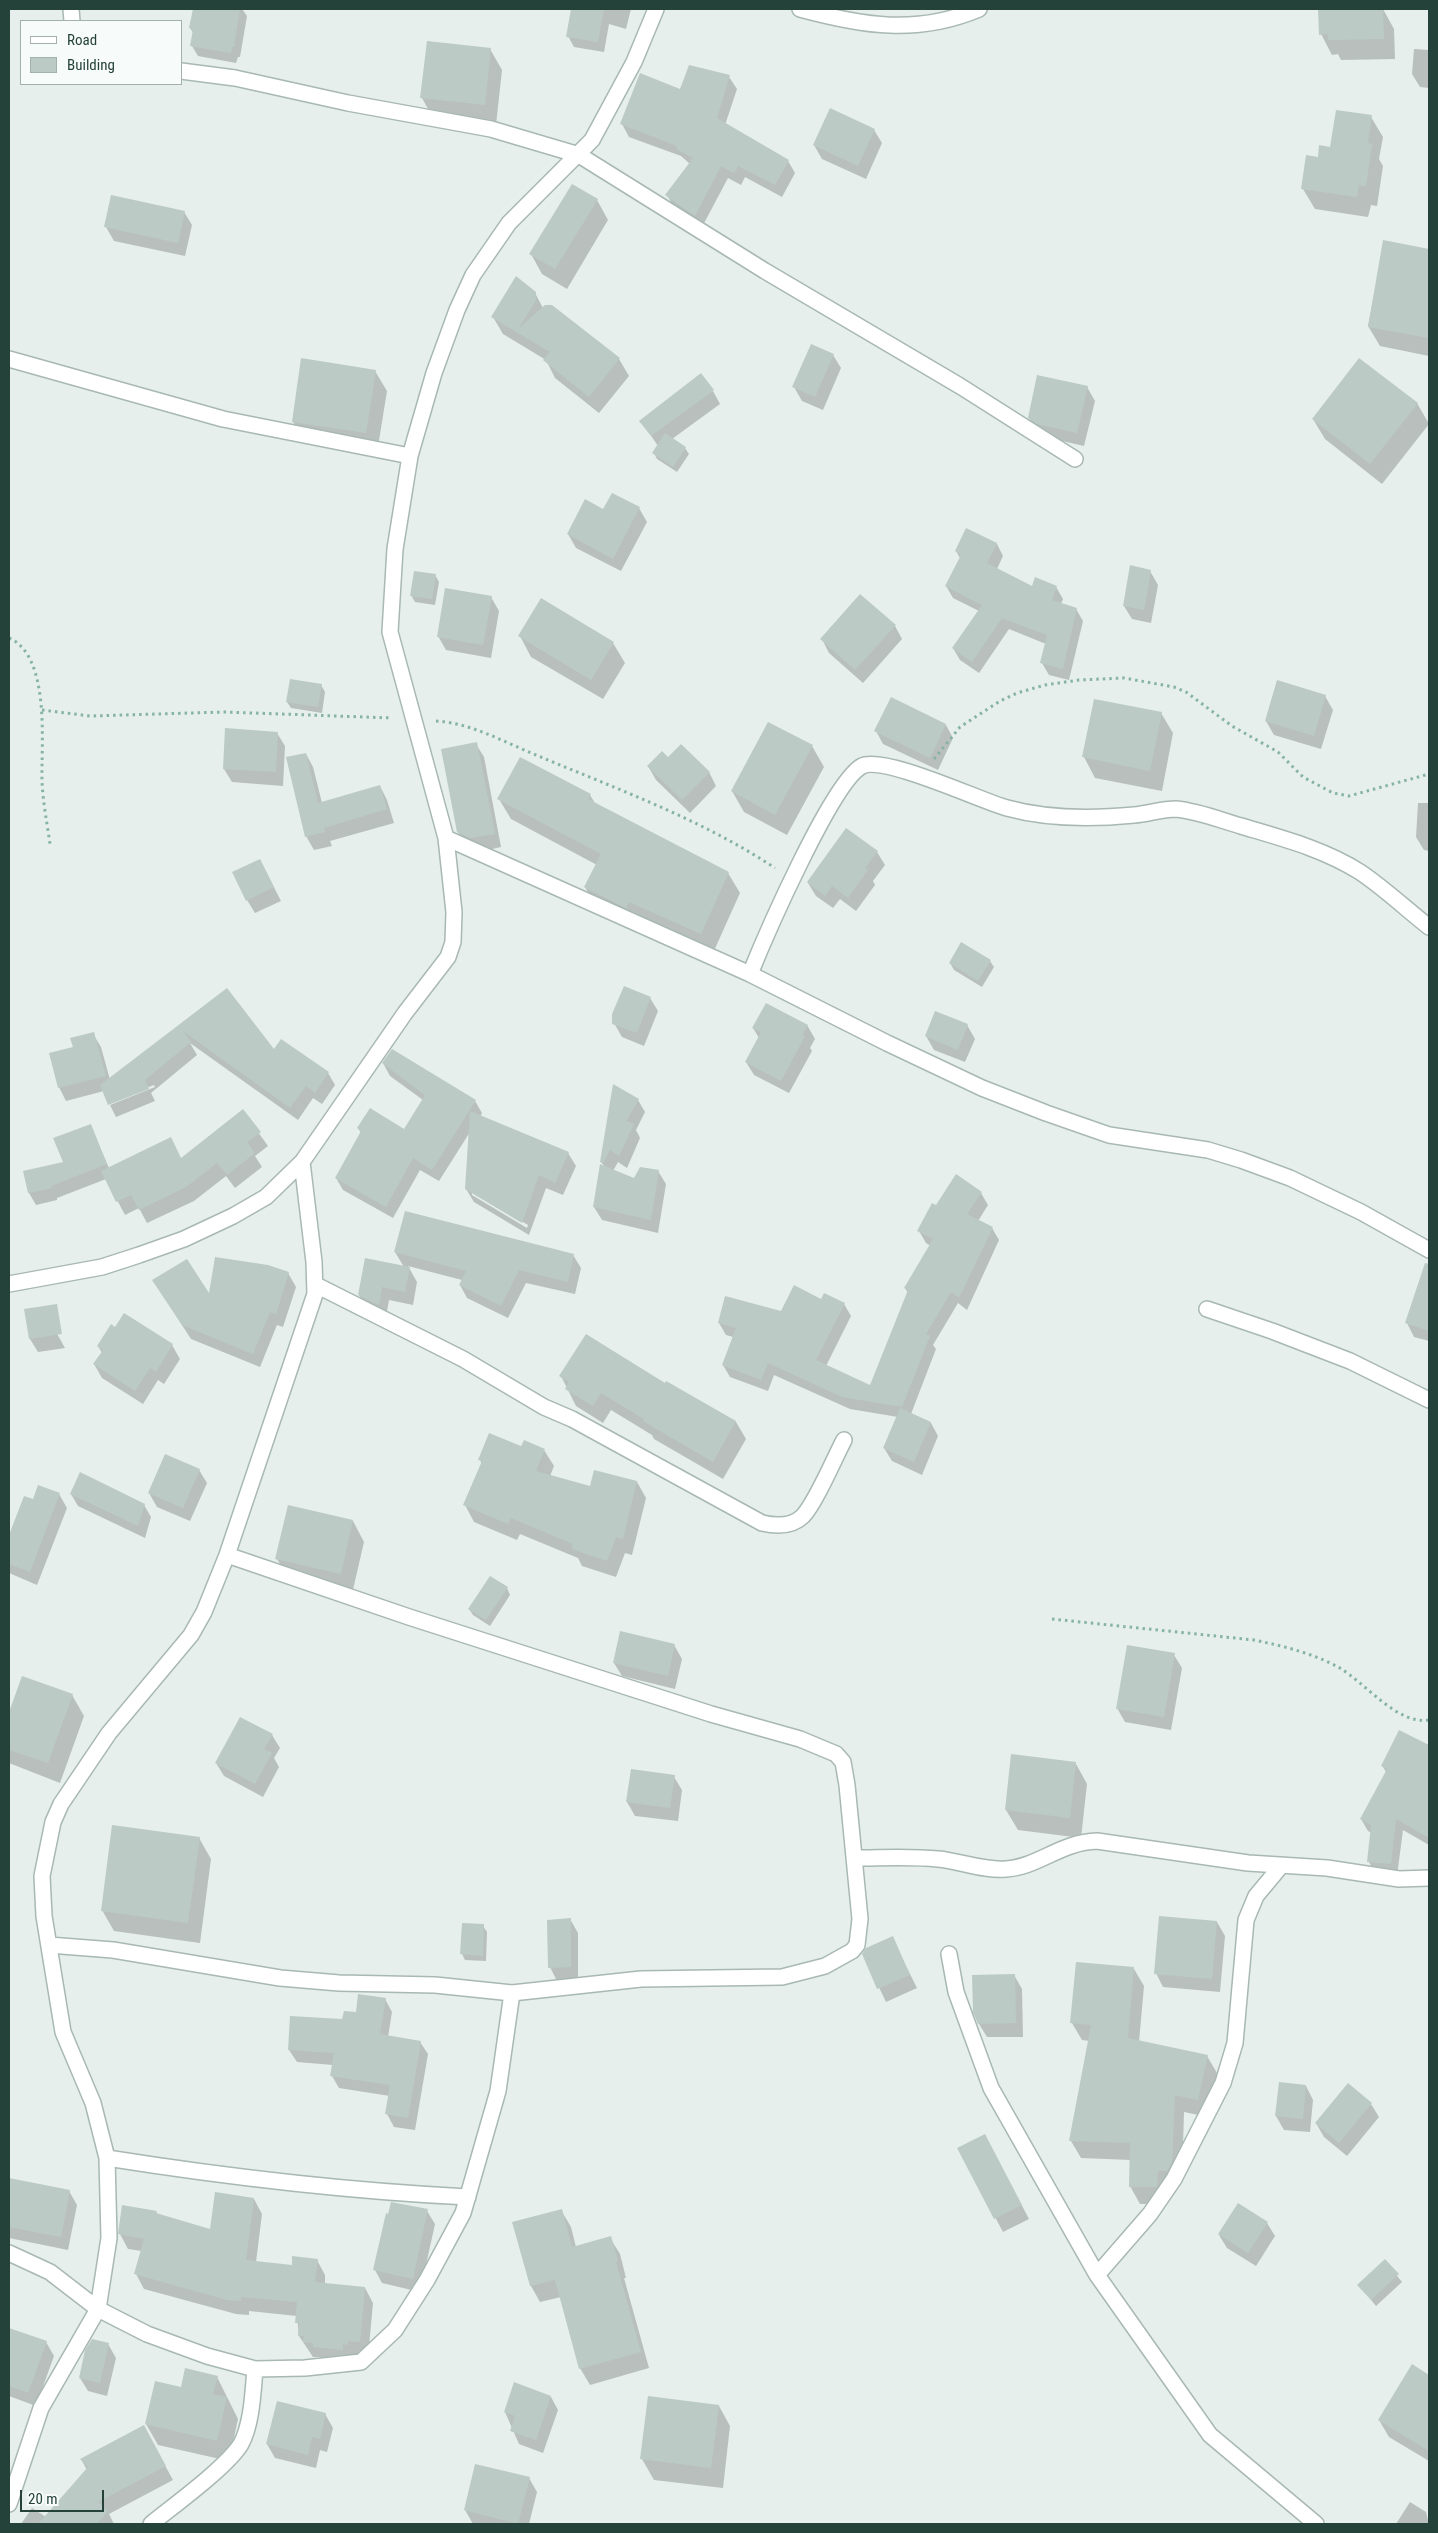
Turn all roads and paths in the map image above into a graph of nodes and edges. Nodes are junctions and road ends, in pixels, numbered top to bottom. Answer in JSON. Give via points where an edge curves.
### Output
{"nodes":[{"id":1,"x":656,"y":9,"type":"edge"},
{"id":2,"x":800,"y":9,"type":"edge"},
{"id":3,"x":979,"y":9,"type":"edge"},
{"id":4,"x":182,"y":70,"type":"edge"},
{"id":5,"x":579,"y":155,"type":"junction"},
{"id":6,"x":9,"y":359,"type":"edge"},
{"id":7,"x":410,"y":456,"type":"junction"},
{"id":8,"x":1075,"y":459,"type":"dead end"},
{"id":9,"x":9,"y":638,"type":"edge"},
{"id":10,"x":42,"y":710,"type":"junction"},
{"id":11,"x":414,"y":719,"type":"junction"},
{"id":12,"x":1429,"y":774,"type":"edge"},
{"id":13,"x":922,"y":776,"type":"junction"},
{"id":14,"x":446,"y":838,"type":"junction"},
{"id":15,"x":50,"y":844,"type":"dead end"},
{"id":16,"x":792,"y":880,"type":"junction"},
{"id":17,"x":1429,"y":928,"type":"edge"},
{"id":18,"x":750,"y":974,"type":"junction"},
{"id":19,"x":302,"y":1162,"type":"junction"},
{"id":20,"x":1429,"y":1250,"type":"edge"},
{"id":21,"x":9,"y":1284,"type":"edge"},
{"id":22,"x":316,"y":1285,"type":"junction"},
{"id":23,"x":1207,"y":1309,"type":"dead end"},
{"id":24,"x":1429,"y":1400,"type":"edge"},
{"id":25,"x":844,"y":1440,"type":"dead end"},
{"id":26,"x":227,"y":1555,"type":"junction"},
{"id":27,"x":1052,"y":1619,"type":"dead end"},
{"id":28,"x":1429,"y":1720,"type":"edge"},
{"id":29,"x":854,"y":1858,"type":"junction"},
{"id":30,"x":1282,"y":1866,"type":"junction"},
{"id":31,"x":1429,"y":1878,"type":"edge"},
{"id":32,"x":49,"y":1945,"type":"junction"},
{"id":33,"x":949,"y":1954,"type":"dead end"},
{"id":34,"x":512,"y":1993,"type":"junction"},
{"id":35,"x":107,"y":2158,"type":"junction"},
{"id":36,"x":468,"y":2197,"type":"junction"},
{"id":37,"x":9,"y":2253,"type":"edge"},
{"id":38,"x":1097,"y":2275,"type":"junction"},
{"id":39,"x":98,"y":2309,"type":"junction"},
{"id":40,"x":255,"y":2369,"type":"junction"},
{"id":41,"x":9,"y":2504,"type":"edge"},
{"id":42,"x":151,"y":2524,"type":"edge"},
{"id":43,"x":1316,"y":2524,"type":"edge"}],
"edges":[{"from":1,"to":5,"type":"street","via":[[634,62],[592,140]]},
{"from":2,"to":3,"type":"street","via":[[889,27],[936,21]]},
{"from":4,"to":5,"type":"street","via":[[491,129]]},
{"from":5,"to":7,"type":"street","via":[[509,223],[473,275],[434,373]]},
{"from":5,"to":8,"type":"street"},
{"from":6,"to":7,"type":"street","via":[[223,420]]},
{"from":7,"to":11,"type":"street","via":[[394,549],[390,632]]},
{"from":9,"to":10,"type":"path","via":[[24,651],[37,676]]},
{"from":10,"to":11,"type":"path","via":[[90,716],[225,712]]},
{"from":10,"to":15,"type":"path","via":[[42,784]]},
{"from":11,"to":14,"type":"street"},
{"from":11,"to":16,"type":"path","via":[[447,721],[484,732],[622,790],[736,842]]},
{"from":12,"to":13,"type":"path","via":[[1349,796],[1333,793],[1303,777],[1278,752],[1232,726],[1186,692],[1124,678],[1045,685],[1000,701],[960,727],[942,746]]},
{"from":13,"to":16,"type":"street","via":[[871,765],[854,772],[834,799]]},
{"from":13,"to":17,"type":"street","via":[[1007,808],[1045,814],[1114,816],[1175,809],[1258,831],[1312,848],[1358,871]]},
{"from":14,"to":18,"type":"street"},
{"from":14,"to":19,"type":"street","via":[[454,912],[454,942],[448,957]]},
{"from":16,"to":18,"type":"street"},
{"from":18,"to":20,"type":"street","via":[[991,1091],[1109,1135],[1208,1150],[1241,1160],[1290,1178]]},
{"from":19,"to":21,"type":"street","via":[[266,1197],[184,1239],[102,1267]]},
{"from":19,"to":22,"type":"street"},
{"from":22,"to":25,"type":"street","via":[[463,1359],[544,1407],[762,1523],[786,1525],[803,1516]]},
{"from":22,"to":26,"type":"street"},
{"from":23,"to":24,"type":"street","via":[[1335,1355]]},
{"from":26,"to":29,"type":"street","via":[[711,1714],[800,1739],[836,1754],[843,1762],[846,1777]]},
{"from":26,"to":32,"type":"street","via":[[191,1635],[109,1733],[56,1814],[42,1876]]},
{"from":27,"to":28,"type":"path","via":[[1254,1640],[1285,1647],[1316,1656],[1339,1668],[1409,1720]]},
{"from":29,"to":30,"type":"street","via":[[936,1858],[1007,1869],[1080,1842],[1097,1842]]},
{"from":29,"to":34,"type":"street","via":[[860,1920],[857,1945],[825,1966],[782,1977],[641,1979]]},
{"from":30,"to":31,"type":"street","via":[[1327,1868],[1399,1879]]},
{"from":30,"to":38,"type":"street","via":[[1256,1896],[1246,1920],[1235,2043],[1223,2083],[1174,2180],[1150,2214]]},
{"from":32,"to":34,"type":"street","via":[[113,1950],[280,1978],[435,1985]]},
{"from":32,"to":35,"type":"street","via":[[63,2032],[93,2103]]},
{"from":33,"to":38,"type":"street","via":[[956,1992],[991,2088]]},
{"from":34,"to":36,"type":"street","via":[[498,2091]]},
{"from":35,"to":36,"type":"street","via":[[288,2182]]},
{"from":35,"to":39,"type":"street","via":[[109,2238]]},
{"from":36,"to":40,"type":"street","via":[[463,2213],[427,2280],[395,2330],[361,2362]]},
{"from":37,"to":39,"type":"street","via":[[50,2272]]},
{"from":38,"to":43,"type":"street","via":[[1210,2435]]},
{"from":39,"to":40,"type":"street","via":[[147,2334]]},
{"from":39,"to":41,"type":"street","via":[[41,2408]]},
{"from":40,"to":42,"type":"street","via":[[251,2410],[240,2444],[222,2464]]}]}
